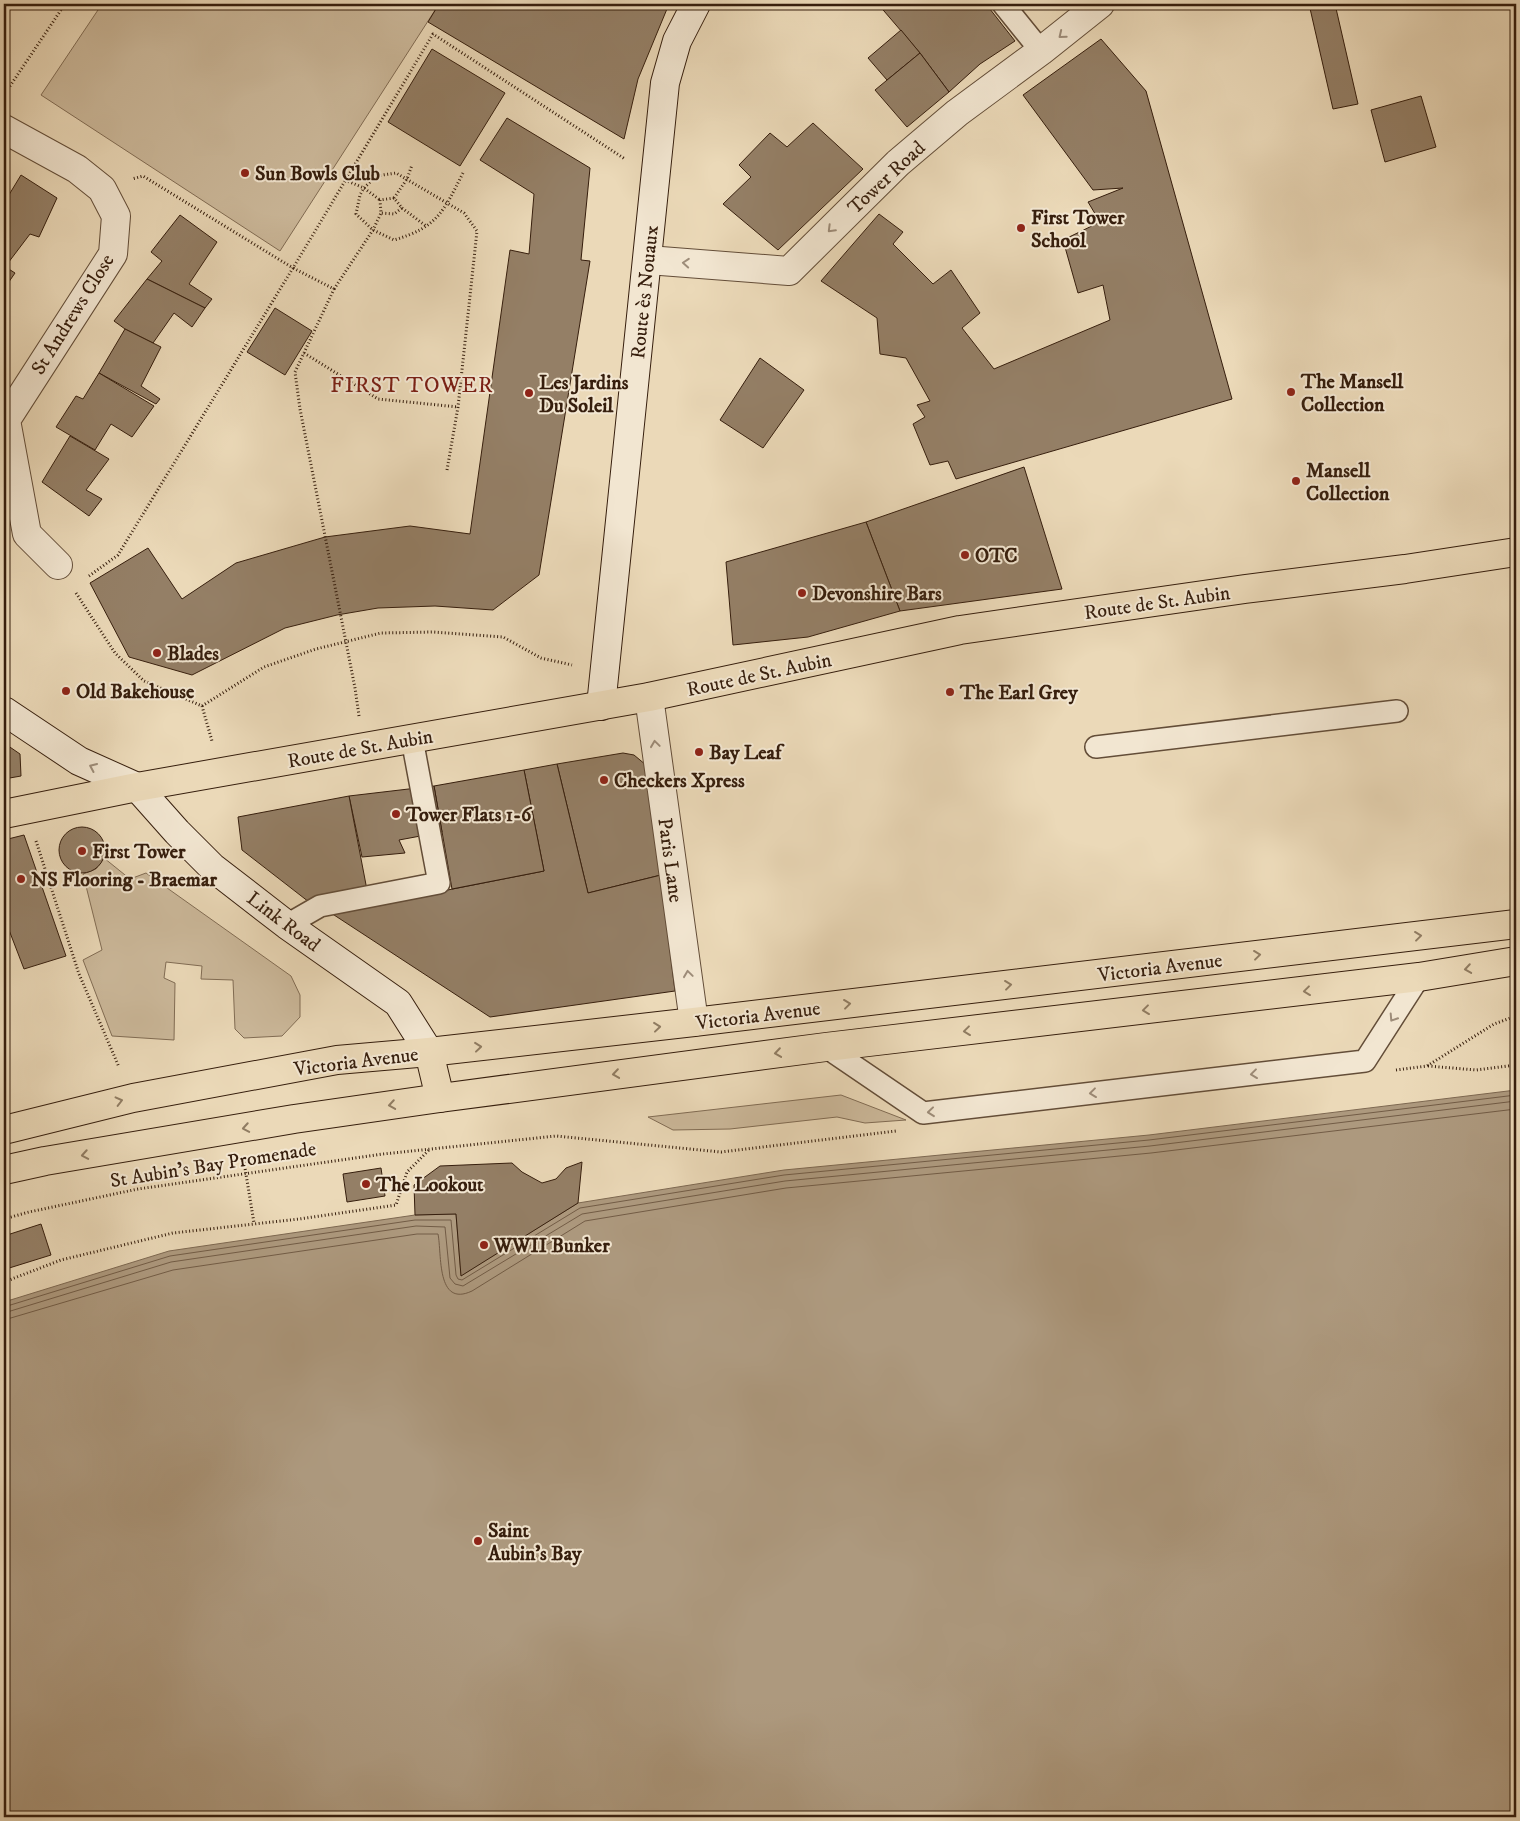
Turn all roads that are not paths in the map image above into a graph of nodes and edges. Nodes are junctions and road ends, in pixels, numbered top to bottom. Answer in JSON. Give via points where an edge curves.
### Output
{"nodes":[{"id":1,"x":696,"y":4,"type":"edge"},
{"id":2,"x":1004,"y":4,"type":"edge"},
{"id":3,"x":1100,"y":4,"type":"edge"},
{"id":4,"x":1042,"y":51,"type":"junction"},
{"id":5,"x":4,"y":129,"type":"edge"},
{"id":6,"x":648,"y":260,"type":"junction"},
{"id":7,"x":1516,"y":552,"type":"edge"},
{"id":8,"x":58,"y":565,"type":"road end"},
{"id":9,"x":649,"y":697,"type":"junction"},
{"id":10,"x":601,"y":706,"type":"junction"},
{"id":11,"x":1397,"y":710,"type":"dead end"},
{"id":12,"x":4,"y":711,"type":"edge"},
{"id":13,"x":412,"y":738,"type":"junction"},
{"id":14,"x":1096,"y":747,"type":"dead end"},
{"id":15,"x":137,"y":787,"type":"junction"},
{"id":16,"x":14,"y":812,"type":"edge"},
{"id":17,"x":1516,"y":924,"type":"edge"},
{"id":18,"x":287,"y":925,"type":"junction"},
{"id":19,"x":1516,"y":961,"type":"edge"},
{"id":20,"x":1419,"y":977,"type":"junction"},
{"id":21,"x":694,"y":1022,"type":"junction"},
{"id":22,"x":826,"y":1047,"type":"junction"},
{"id":23,"x":430,"y":1052,"type":"junction"},
{"id":24,"x":440,"y":1098,"type":"junction"},
{"id":25,"x":4,"y":1130,"type":"edge"},
{"id":26,"x":4,"y":1170,"type":"edge"}],
"edges":[{"from":1,"to":6,"type":"street","name":"Route ès Nouaux","via":[[677,41],[665,83]]},
{"from":2,"to":4,"type":"lane"},
{"from":3,"to":4,"type":"street","name":"Tower Road","one_way":true},
{"from":4,"to":6,"type":"street","name":"Tower Road","one_way":true,"via":[[957,113],[898,163],[789,271]]},
{"from":5,"to":8,"type":"street","name":"St Andrews Close","via":[[77,169],[102,189],[116,216],[113,254],[6,420],[27,534]]},
{"from":6,"to":10,"type":"street","name":"Route ès Nouaux"},
{"from":7,"to":9,"type":"main road","name":"Route de St. Aubin","via":[[960,630]]},
{"from":9,"to":10,"type":"main road","name":"Route de St. Aubin"},
{"from":21,"to":9,"type":"street","name":"Paris Lane","one_way":true},
{"from":10,"to":13,"type":"main road","name":"Route de St. Aubin"},
{"from":11,"to":14,"type":"lane"},
{"from":15,"to":12,"type":"street","one_way":true,"via":[[79,761]]},
{"from":13,"to":15,"type":"main road","name":"Route de St. Aubin"},
{"from":13,"to":18,"type":"lane","via":[[439,883],[320,906]]},
{"from":15,"to":16,"type":"main road","name":"Route de St. Aubin"},
{"from":15,"to":18,"type":"street","name":"Link Road","via":[[212,867]]},
{"from":21,"to":17,"type":"main road","name":"Victoria Avenue","one_way":true},
{"from":18,"to":23,"type":"street","name":"Link Road","via":[[398,1003]]},
{"from":19,"to":20,"type":"main road","name":"Victoria Avenue","one_way":true},
{"from":20,"to":22,"type":"main road","name":"Victoria Avenue","one_way":true},
{"from":20,"to":22,"type":"lane","one_way":true,"via":[[1365,1060],[933,1112],[923,1113]]},
{"from":23,"to":21,"type":"main road","name":"Victoria Avenue","one_way":true},
{"from":22,"to":24,"type":"main road","name":"Victoria Avenue","one_way":true},
{"from":23,"to":24,"type":"main road"},
{"from":25,"to":23,"type":"main road","name":"Victoria Avenue","one_way":true,"via":[[133,1098],[337,1060]]},
{"from":24,"to":26,"type":"main road","name":"Victoria Avenue","one_way":true}]}
